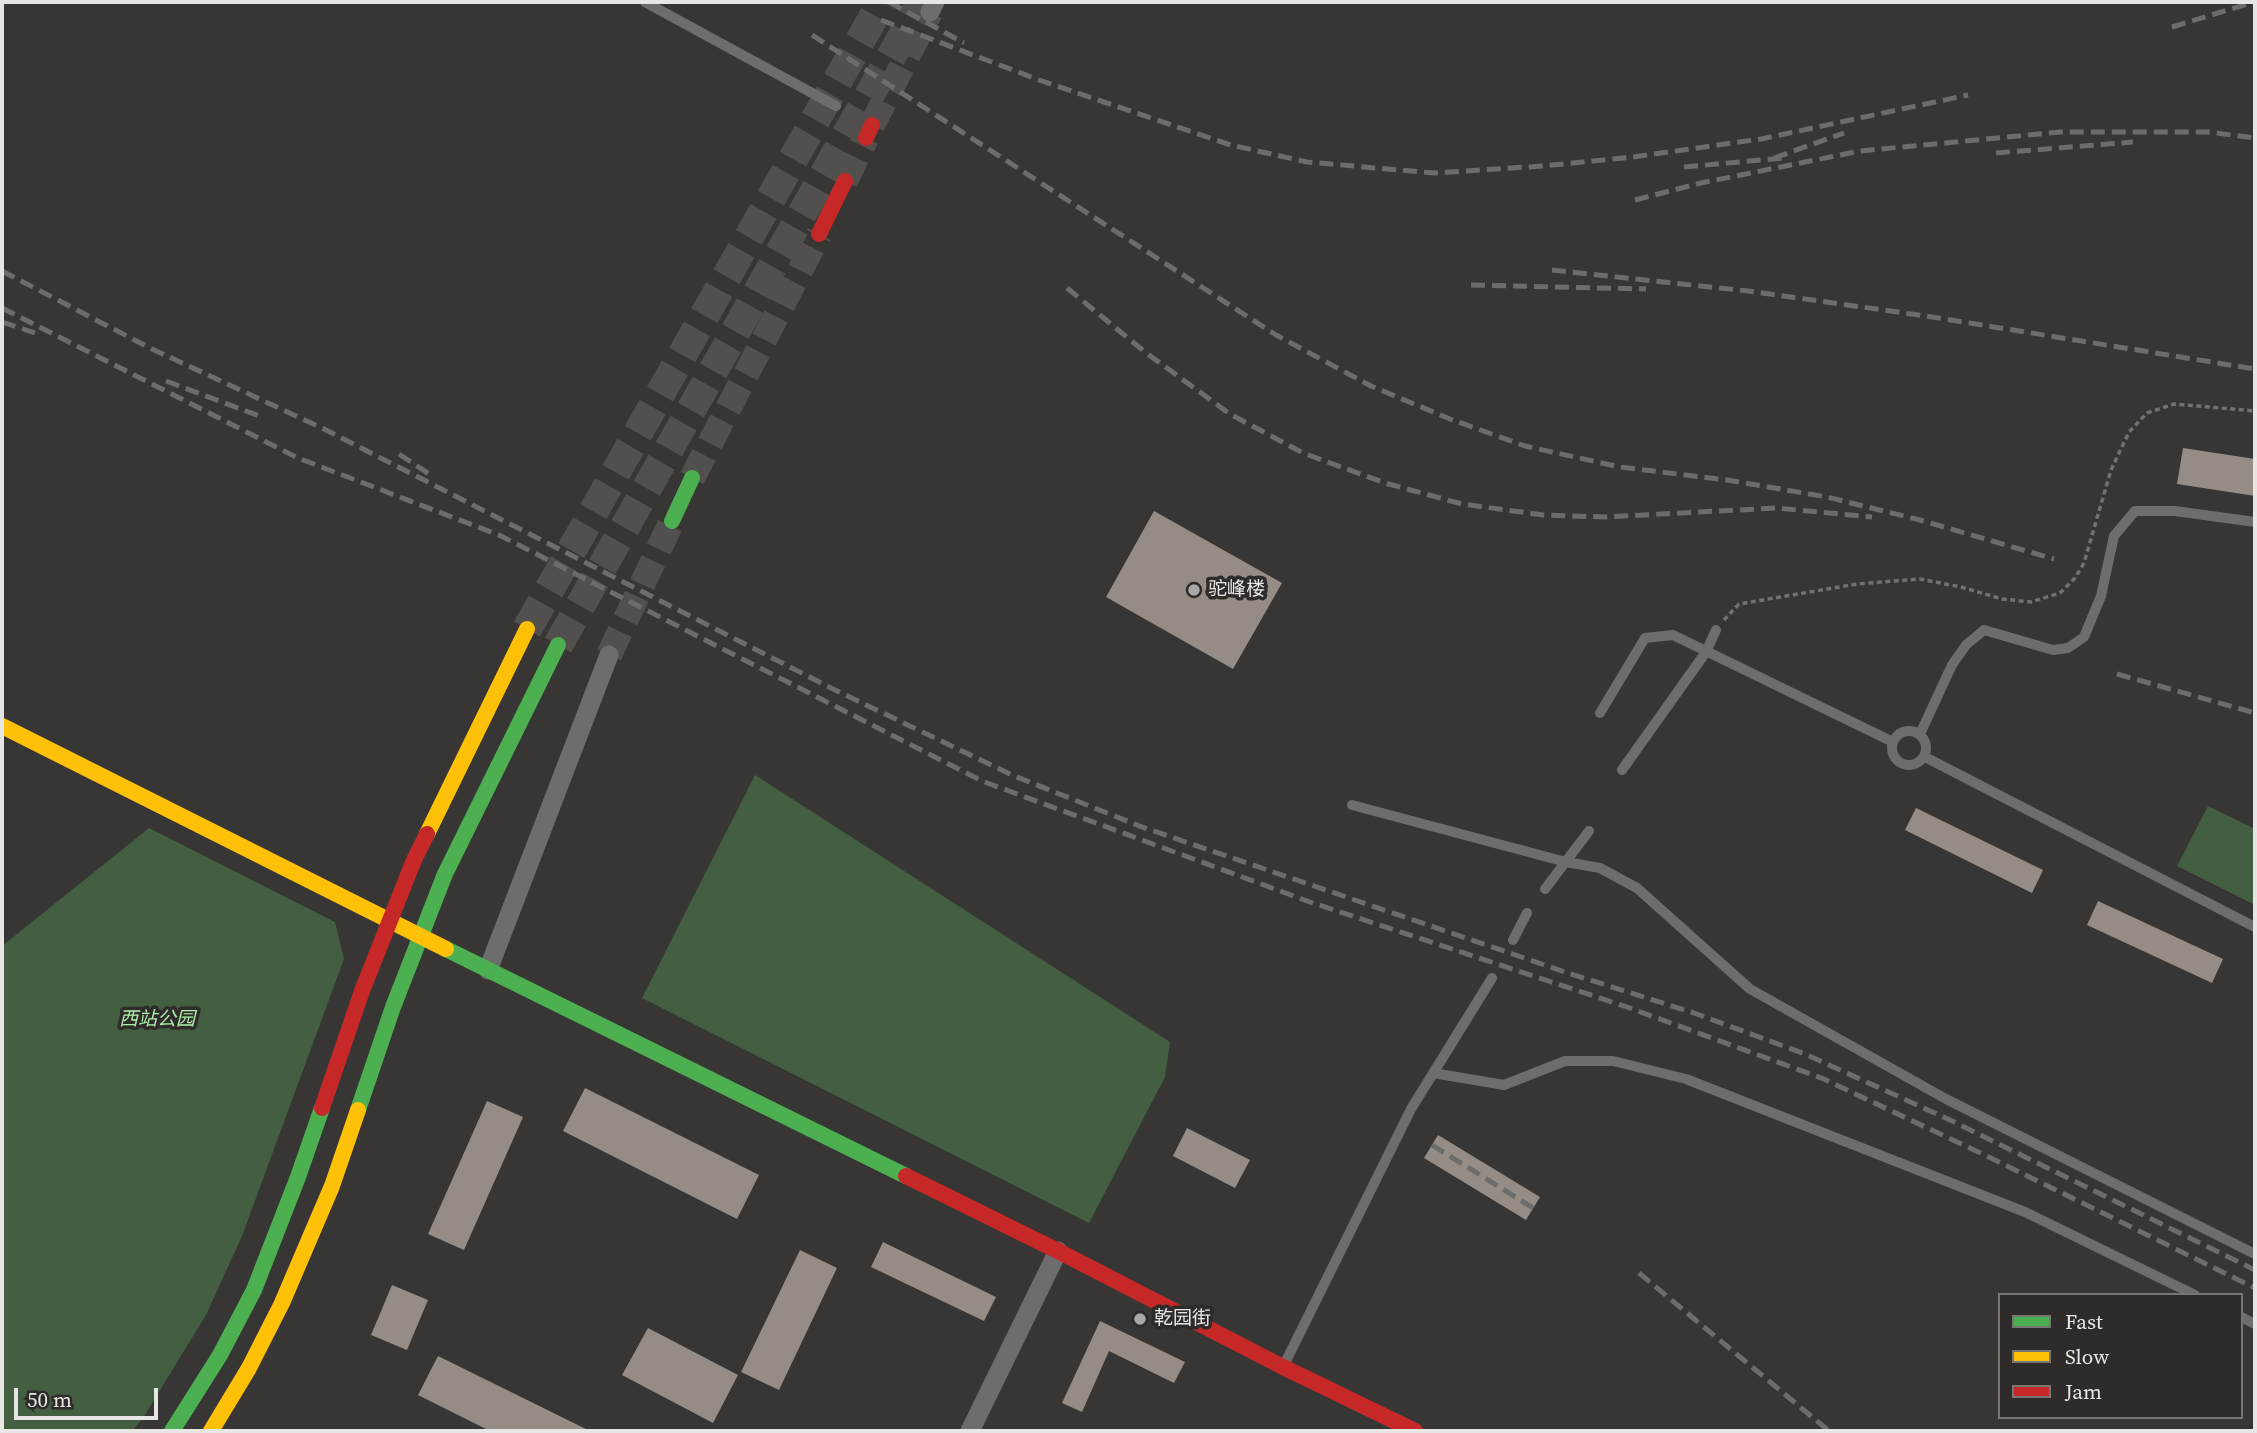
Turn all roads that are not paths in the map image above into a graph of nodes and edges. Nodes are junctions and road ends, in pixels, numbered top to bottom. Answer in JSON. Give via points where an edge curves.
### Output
{"nodes":[{"id":1,"x":645,"y":2,"type":"edge"},
{"id":2,"x":836,"y":106,"type":"dead end"},
{"id":3,"x":845,"y":181,"type":"tunnel mouth"},
{"id":4,"x":819,"y":234,"type":"tunnel mouth"},
{"id":5,"x":692,"y":478,"type":"tunnel mouth"},
{"id":6,"x":672,"y":521,"type":"tunnel mouth"},
{"id":7,"x":2255,"y":522,"type":"edge"},
{"id":8,"x":527,"y":629,"type":"tunnel mouth"},
{"id":9,"x":1716,"y":630,"type":"road end"},
{"id":10,"x":558,"y":645,"type":"tunnel mouth"},
{"id":11,"x":1706,"y":652,"type":"junction"},
{"id":12,"x":609,"y":655,"type":"tunnel mouth"},
{"id":13,"x":1600,"y":713,"type":"dead end"},
{"id":14,"x":2,"y":726,"type":"edge"},
{"id":15,"x":1920,"y":734,"type":"junction"},
{"id":16,"x":1893,"y":742,"type":"junction"},
{"id":17,"x":1925,"y":757,"type":"junction"},
{"id":18,"x":1622,"y":770,"type":"dead end"},
{"id":19,"x":1352,"y":805,"type":"dead end"},
{"id":20,"x":1589,"y":831,"type":"dead end"},
{"id":21,"x":1566,"y":862,"type":"junction"},
{"id":22,"x":1545,"y":889,"type":"dead end"},
{"id":23,"x":1527,"y":914,"type":"dead end"},
{"id":24,"x":390,"y":921,"type":"junction"},
{"id":25,"x":2255,"y":927,"type":"edge"},
{"id":26,"x":421,"y":936,"type":"junction"},
{"id":27,"x":1513,"y":940,"type":"dead end"},
{"id":28,"x":488,"y":970,"type":"junction"},
{"id":29,"x":1492,"y":978,"type":"dead end"},
{"id":30,"x":1433,"y":1073,"type":"junction"},
{"id":31,"x":1058,"y":1251,"type":"junction"},
{"id":32,"x":2255,"y":1254,"type":"edge"},
{"id":33,"x":2191,"y":1293,"type":"edge"},
{"id":34,"x":1283,"y":1367,"type":"junction"},
{"id":35,"x":172,"y":1431,"type":"edge"},
{"id":36,"x":211,"y":1431,"type":"edge"},
{"id":37,"x":970,"y":1431,"type":"edge"},
{"id":38,"x":1415,"y":1431,"type":"edge"}],
"edges":[{"from":1,"to":2,"type":"lane"},
{"from":3,"to":4,"type":"main road"},
{"from":5,"to":6,"type":"main road"},
{"from":7,"to":15,"type":"lane","via":[[2175,511],[2136,511],[2114,536],[2101,596],[2084,637],[2068,648],[2053,650],[1984,630],[1952,665]]},
{"from":8,"to":24,"type":"main road","via":[[414,860]]},
{"from":9,"to":11,"type":"lane"},
{"from":10,"to":26,"type":"main road","via":[[445,874]]},
{"from":11,"to":13,"type":"lane","via":[[1673,635],[1644,638]]},
{"from":11,"to":16,"type":"lane"},
{"from":11,"to":18,"type":"lane"},
{"from":12,"to":28,"type":"street"},
{"from":14,"to":24,"type":"main road"},
{"from":15,"to":16,"type":"lane","via":[[1908,731]]},
{"from":15,"to":17,"type":"lane"},
{"from":16,"to":17,"type":"lane","via":[[1900,763],[1910,766]]},
{"from":17,"to":25,"type":"lane"},
{"from":19,"to":21,"type":"lane"},
{"from":20,"to":21,"type":"lane"},
{"from":21,"to":22,"type":"lane"},
{"from":21,"to":32,"type":"lane","via":[[1600,868],[1637,888],[1750,989],[1947,1099]]},
{"from":23,"to":27,"type":"lane"},
{"from":24,"to":26,"type":"main road"},
{"from":24,"to":35,"type":"main road","via":[[254,1290]]},
{"from":26,"to":28,"type":"main road"},
{"from":26,"to":36,"type":"main road","via":[[310,1240],[277,1314]]},
{"from":28,"to":31,"type":"main road"},
{"from":29,"to":30,"type":"lane"},
{"from":30,"to":33,"type":"lane","via":[[1504,1084],[1565,1061],[1613,1061],[1686,1079],[2025,1212]]},
{"from":30,"to":34,"type":"lane"},
{"from":31,"to":34,"type":"main road"},
{"from":31,"to":37,"type":"street"},
{"from":34,"to":38,"type":"main road"}]}
